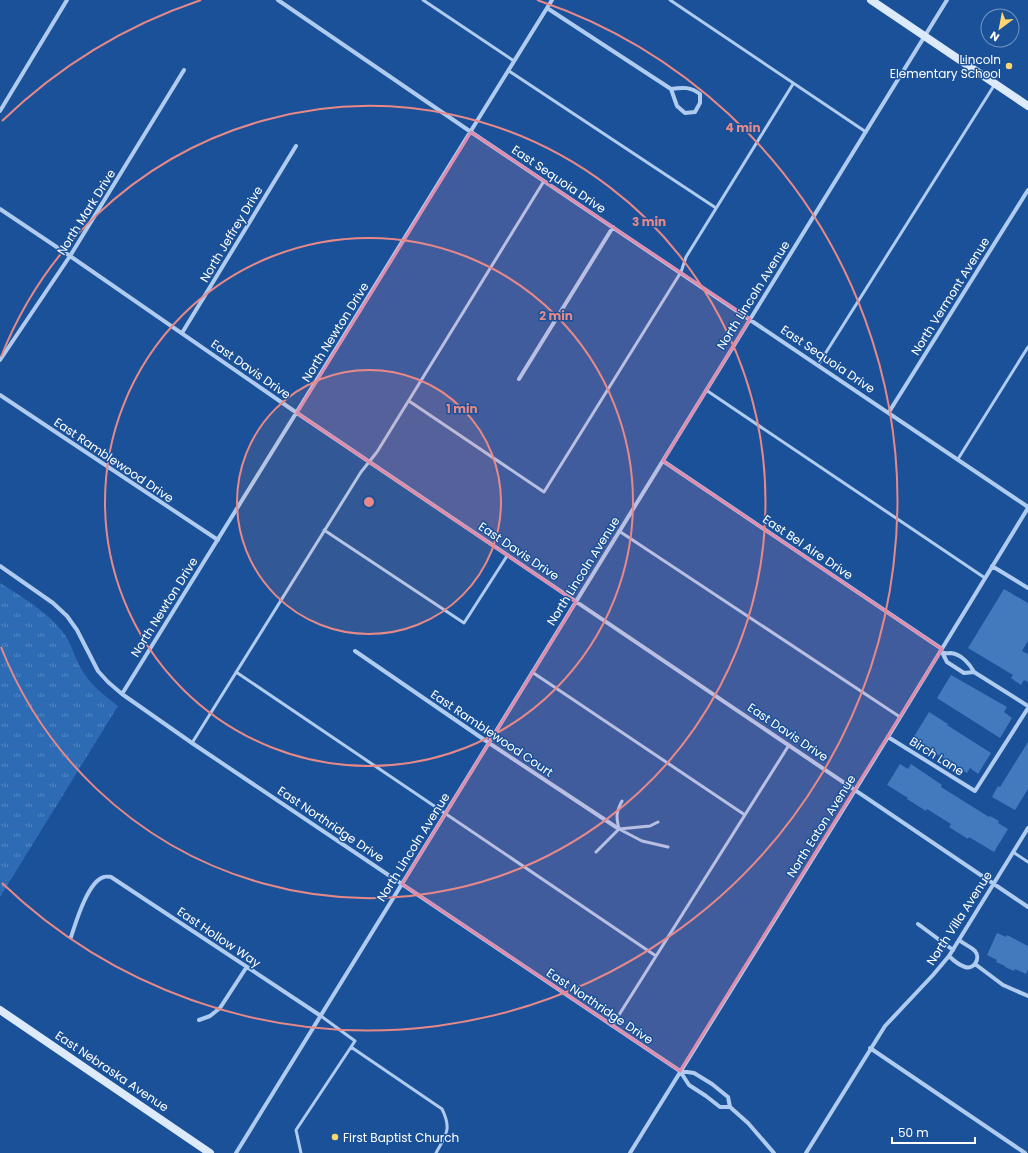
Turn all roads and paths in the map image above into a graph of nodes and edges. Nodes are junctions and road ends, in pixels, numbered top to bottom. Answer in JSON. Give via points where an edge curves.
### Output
{"nodes":[{"id":1,"x":67,"y":0,"type":"edge"},
{"id":2,"x":278,"y":0,"type":"edge"},
{"id":3,"x":423,"y":0,"type":"edge"},
{"id":4,"x":552,"y":0,"type":"edge"},
{"id":5,"x":670,"y":0,"type":"edge"},
{"id":6,"x":871,"y":0,"type":"edge"},
{"id":7,"x":947,"y":0,"type":"edge"},
{"id":8,"x":547,"y":8,"type":"junction"},
{"id":9,"x":925,"y":36,"type":"junction"},
{"id":10,"x":514,"y":61,"type":"junction"},
{"id":11,"x":184,"y":70,"type":"dead end"},
{"id":12,"x":509,"y":70,"type":"junction"},
{"id":13,"x":793,"y":84,"type":"junction"},
{"id":14,"x":995,"y":84,"type":"junction"},
{"id":15,"x":671,"y":89,"type":"junction"},
{"id":16,"x":1028,"y":106,"type":"edge"},
{"id":17,"x":0,"y":111,"type":"edge"},
{"id":18,"x":471,"y":132,"type":"junction"},
{"id":19,"x":866,"y":132,"type":"junction"},
{"id":20,"x":296,"y":146,"type":"dead end"},
{"id":21,"x":544,"y":181,"type":"junction"},
{"id":22,"x":1028,"y":190,"type":"edge"},
{"id":23,"x":716,"y":208,"type":"junction"},
{"id":24,"x":0,"y":210,"type":"edge"},
{"id":25,"x":613,"y":227,"type":"junction"},
{"id":26,"x":70,"y":256,"type":"junction"},
{"id":27,"x":681,"y":272,"type":"junction"},
{"id":28,"x":750,"y":319,"type":"junction"},
{"id":29,"x":182,"y":333,"type":"junction"},
{"id":30,"x":1028,"y":347,"type":"edge"},
{"id":31,"x":0,"y":360,"type":"edge"},
{"id":32,"x":818,"y":365,"type":"junction"},
{"id":33,"x":519,"y":379,"type":"dead end"},
{"id":34,"x":706,"y":390,"type":"junction"},
{"id":35,"x":0,"y":395,"type":"edge"},
{"id":36,"x":409,"y":401,"type":"junction"},
{"id":37,"x":888,"y":412,"type":"junction"},
{"id":38,"x":297,"y":413,"type":"junction"},
{"id":39,"x":958,"y":459,"type":"junction"},
{"id":40,"x":663,"y":461,"type":"junction"},
{"id":41,"x":369,"y":462,"type":"junction"},
{"id":42,"x":1028,"y":508,"type":"edge"},
{"id":43,"x":324,"y":530,"type":"junction"},
{"id":44,"x":619,"y":531,"type":"junction"},
{"id":45,"x":218,"y":540,"type":"junction"},
{"id":46,"x":507,"y":556,"type":"junction"},
{"id":47,"x":0,"y":566,"type":"edge"},
{"id":48,"x":992,"y":566,"type":"junction"},
{"id":49,"x":985,"y":578,"type":"junction"},
{"id":50,"x":1028,"y":588,"type":"edge"},
{"id":51,"x":576,"y":602,"type":"junction"},
{"id":52,"x":355,"y":651,"type":"dead end"},
{"id":53,"x":942,"y":652,"type":"junction"},
{"id":54,"x":236,"y":672,"type":"junction"},
{"id":55,"x":532,"y":672,"type":"junction"},
{"id":56,"x":974,"y":672,"type":"junction"},
{"id":57,"x":122,"y":694,"type":"junction"},
{"id":58,"x":1028,"y":707,"type":"edge"},
{"id":59,"x":900,"y":717,"type":"junction"},
{"id":60,"x":888,"y":737,"type":"junction"},
{"id":61,"x":192,"y":743,"type":"junction"},
{"id":62,"x":489,"y":743,"type":"junction"},
{"id":63,"x":789,"y":745,"type":"junction"},
{"id":64,"x":855,"y":791,"type":"junction"},
{"id":65,"x":622,"y":800,"type":"dead end"},
{"id":66,"x":445,"y":814,"type":"junction"},
{"id":67,"x":745,"y":815,"type":"junction"},
{"id":68,"x":658,"y":822,"type":"dead end"},
{"id":69,"x":1028,"y":828,"type":"edge"},
{"id":70,"x":619,"y":829,"type":"junction"},
{"id":71,"x":668,"y":847,"type":"dead end"},
{"id":72,"x":596,"y":852,"type":"dead end"},
{"id":73,"x":1013,"y":852,"type":"junction"},
{"id":74,"x":1028,"y":862,"type":"edge"},
{"id":75,"x":402,"y":884,"type":"junction"},
{"id":76,"x":993,"y":884,"type":"junction"},
{"id":77,"x":1028,"y":907,"type":"edge"},
{"id":78,"x":918,"y":924,"type":"dead end"},
{"id":79,"x":71,"y":937,"type":"dead end"},
{"id":80,"x":959,"y":940,"type":"junction"},
{"id":81,"x":953,"y":950,"type":"junction"},
{"id":82,"x":656,"y":956,"type":"junction"},
{"id":83,"x":949,"y":956,"type":"junction"},
{"id":84,"x":975,"y":964,"type":"junction"},
{"id":85,"x":246,"y":968,"type":"junction"},
{"id":86,"x":1028,"y":996,"type":"edge"},
{"id":87,"x":0,"y":1010,"type":"edge"},
{"id":88,"x":321,"y":1016,"type":"junction"},
{"id":89,"x":199,"y":1020,"type":"dead end"},
{"id":90,"x":612,"y":1026,"type":"junction"},
{"id":91,"x":350,"y":1047,"type":"junction"},
{"id":92,"x":870,"y":1048,"type":"junction"},
{"id":93,"x":680,"y":1071,"type":"junction"},
{"id":94,"x":730,"y":1107,"type":"junction"},
{"id":95,"x":210,"y":1153,"type":"edge"},
{"id":96,"x":236,"y":1153,"type":"edge"},
{"id":97,"x":301,"y":1153,"type":"edge"},
{"id":98,"x":436,"y":1153,"type":"edge"},
{"id":99,"x":630,"y":1153,"type":"edge"},
{"id":100,"x":774,"y":1153,"type":"edge"},
{"id":101,"x":806,"y":1153,"type":"edge"},
{"id":102,"x":1025,"y":1153,"type":"edge"}],
"edges":[{"from":1,"to":17,"type":"street"},
{"from":2,"to":18,"type":"street","name":"East Sequoia Drive"},
{"from":3,"to":10,"type":"lane"},
{"from":4,"to":8,"type":"street","name":"North Newton Drive"},
{"from":5,"to":13,"type":"lane"},
{"from":6,"to":9,"type":"street"},
{"from":7,"to":9,"type":"street","name":"North Lincoln Avenue"},
{"from":8,"to":10,"type":"street","name":"North Newton Drive"},
{"from":8,"to":15,"type":"street"},
{"from":9,"to":14,"type":"street"},
{"from":9,"to":19,"type":"street","name":"North Lincoln Avenue"},
{"from":10,"to":12,"type":"street","name":"North Newton Drive"},
{"from":11,"to":26,"type":"street","name":"North Mark Drive"},
{"from":12,"to":18,"type":"street","name":"North Newton Drive"},
{"from":12,"to":23,"type":"lane"},
{"from":13,"to":19,"type":"lane"},
{"from":13,"to":23,"type":"lane"},
{"from":14,"to":16,"type":"street"},
{"from":14,"to":32,"type":"lane"},
{"from":15,"to":15,"type":"street","via":[[677,106],[685,113],[695,112],[700,103],[700,94],[694,89],[683,87]]},
{"from":18,"to":21,"type":"street","name":"East Sequoia Drive"},
{"from":18,"to":38,"type":"street","name":"North Newton Drive"},
{"from":19,"to":28,"type":"street","name":"North Lincoln Avenue"},
{"from":20,"to":29,"type":"street","name":"North Jeffrey Drive"},
{"from":21,"to":25,"type":"street","name":"East Sequoia Drive"},
{"from":21,"to":36,"type":"lane"},
{"from":22,"to":37,"type":"street","name":"North Vermont Avenue"},
{"from":23,"to":27,"type":"lane","via":[[686,257]]},
{"from":24,"to":26,"type":"street","name":"East Davis Drive"},
{"from":25,"to":27,"type":"street","name":"East Sequoia Drive"},
{"from":25,"to":33,"type":"street"},
{"from":26,"to":29,"type":"street","name":"East Davis Drive"},
{"from":26,"to":31,"type":"street","name":"North Mark Drive"},
{"from":27,"to":28,"type":"street","name":"East Sequoia Drive"},
{"from":27,"to":36,"type":"lane","via":[[544,492]]},
{"from":28,"to":32,"type":"street","name":"East Sequoia Drive"},
{"from":28,"to":34,"type":"street","name":"North Lincoln Avenue"},
{"from":29,"to":38,"type":"street","name":"East Davis Drive"},
{"from":30,"to":39,"type":"lane"},
{"from":32,"to":37,"type":"street","name":"East Sequoia Drive"},
{"from":34,"to":40,"type":"street","name":"North Lincoln Avenue"},
{"from":34,"to":49,"type":"lane"},
{"from":35,"to":45,"type":"street","name":"East Ramblewood Drive"},
{"from":36,"to":41,"type":"lane"},
{"from":37,"to":39,"type":"street","name":"East Sequoia Drive"},
{"from":38,"to":41,"type":"street","name":"East Davis Drive"},
{"from":38,"to":45,"type":"street","name":"North Newton Drive"},
{"from":39,"to":42,"type":"street","name":"East Sequoia Drive"},
{"from":40,"to":44,"type":"street","name":"North Lincoln Avenue"},
{"from":40,"to":53,"type":"street","name":"East Bel Aire Drive"},
{"from":41,"to":43,"type":"lane"},
{"from":41,"to":46,"type":"street","name":"East Davis Drive"},
{"from":42,"to":48,"type":"street","name":"North Eaton Avenue"},
{"from":43,"to":46,"type":"lane","via":[[464,622]]},
{"from":43,"to":54,"type":"lane"},
{"from":44,"to":51,"type":"street","name":"North Lincoln Avenue"},
{"from":44,"to":59,"type":"lane"},
{"from":45,"to":57,"type":"street","name":"North Newton Drive"},
{"from":46,"to":51,"type":"street","name":"East Davis Drive"},
{"from":47,"to":57,"type":"street","name":"East Northridge Drive","via":[[53,603],[67,616],[98,671]]},
{"from":48,"to":49,"type":"street","name":"North Eaton Avenue"},
{"from":48,"to":50,"type":"street"},
{"from":49,"to":53,"type":"street","name":"North Eaton Avenue"},
{"from":51,"to":55,"type":"street","name":"North Lincoln Avenue"},
{"from":51,"to":63,"type":"street","name":"East Davis Drive"},
{"from":52,"to":62,"type":"street","name":"East Ramblewood Court"},
{"from":53,"to":56,"type":"street","via":[[953,653],[970,664]]},
{"from":53,"to":56,"type":"street","via":[[946,662],[964,673]]},
{"from":53,"to":59,"type":"street","name":"North Eaton Avenue"},
{"from":54,"to":61,"type":"lane"},
{"from":54,"to":66,"type":"lane"},
{"from":55,"to":62,"type":"street","name":"North Lincoln Avenue"},
{"from":55,"to":67,"type":"lane"},
{"from":56,"to":58,"type":"street"},
{"from":57,"to":61,"type":"street","name":"East Northridge Drive"},
{"from":58,"to":60,"type":"street","name":"Birch Lane","via":[[975,791]]},
{"from":59,"to":60,"type":"street","name":"North Eaton Avenue"},
{"from":60,"to":64,"type":"street","name":"North Eaton Avenue"},
{"from":61,"to":75,"type":"street","name":"East Northridge Drive"},
{"from":62,"to":66,"type":"street","name":"North Lincoln Avenue"},
{"from":62,"to":70,"type":"street","name":"East Ramblewood Court"},
{"from":63,"to":64,"type":"street","name":"East Davis Drive"},
{"from":63,"to":67,"type":"lane"},
{"from":64,"to":76,"type":"street","name":"East Davis Drive"},
{"from":64,"to":93,"type":"street","name":"North Eaton Avenue"},
{"from":65,"to":70,"type":"lane","via":[[617,810]]},
{"from":66,"to":75,"type":"street","name":"North Lincoln Avenue"},
{"from":66,"to":82,"type":"lane"},
{"from":67,"to":82,"type":"lane"},
{"from":68,"to":70,"type":"lane","via":[[650,826]]},
{"from":69,"to":73,"type":"street","name":"North Villa Avenue"},
{"from":70,"to":71,"type":"lane","via":[[642,841]]},
{"from":70,"to":72,"type":"lane"},
{"from":73,"to":74,"type":"lane"},
{"from":73,"to":76,"type":"street","name":"North Villa Avenue"},
{"from":75,"to":88,"type":"street","name":"North Lincoln Avenue"},
{"from":75,"to":90,"type":"street","name":"East Northridge Drive"},
{"from":76,"to":77,"type":"street","name":"East Davis Drive"},
{"from":76,"to":80,"type":"street","name":"North Villa Avenue"},
{"from":78,"to":81,"type":"street"},
{"from":79,"to":85,"type":"street","name":"East Hollow Way","via":[[86,897],[99,880],[105,876],[111,877]]},
{"from":80,"to":81,"type":"street","name":"North Villa Avenue"},
{"from":80,"to":84,"type":"street","via":[[976,952]]},
{"from":81,"to":83,"type":"street","name":"North Villa Avenue"},
{"from":82,"to":90,"type":"lane"},
{"from":83,"to":84,"type":"street","via":[[966,968]]},
{"from":83,"to":92,"type":"street","name":"North Villa Avenue","via":[[888,1021]]},
{"from":84,"to":86,"type":"street","via":[[1003,985]]},
{"from":85,"to":88,"type":"street","name":"East Hollow Way"},
{"from":85,"to":89,"type":"street","via":[[220,1008]]},
{"from":87,"to":95,"type":"street","name":"East Nebraska Avenue"},
{"from":88,"to":91,"type":"lane","via":[[355,1041]]},
{"from":88,"to":96,"type":"street","name":"North Lincoln Avenue"},
{"from":90,"to":93,"type":"street","name":"East Northridge Drive"},
{"from":91,"to":97,"type":"lane","via":[[296,1130]]},
{"from":91,"to":98,"type":"lane","via":[[442,1109],[448,1120],[446,1135]]},
{"from":92,"to":101,"type":"street","name":"North Villa Avenue"},
{"from":92,"to":102,"type":"street"},
{"from":93,"to":94,"type":"street","name":"East Northridge Drive","via":[[689,1085],[720,1107]]},
{"from":93,"to":94,"type":"street","name":"East Northridge Drive","via":[[694,1073],[712,1084],[728,1097]]},
{"from":93,"to":99,"type":"street","name":"North Eaton Avenue"},
{"from":94,"to":100,"type":"street","name":"East Northridge Drive"}]}
